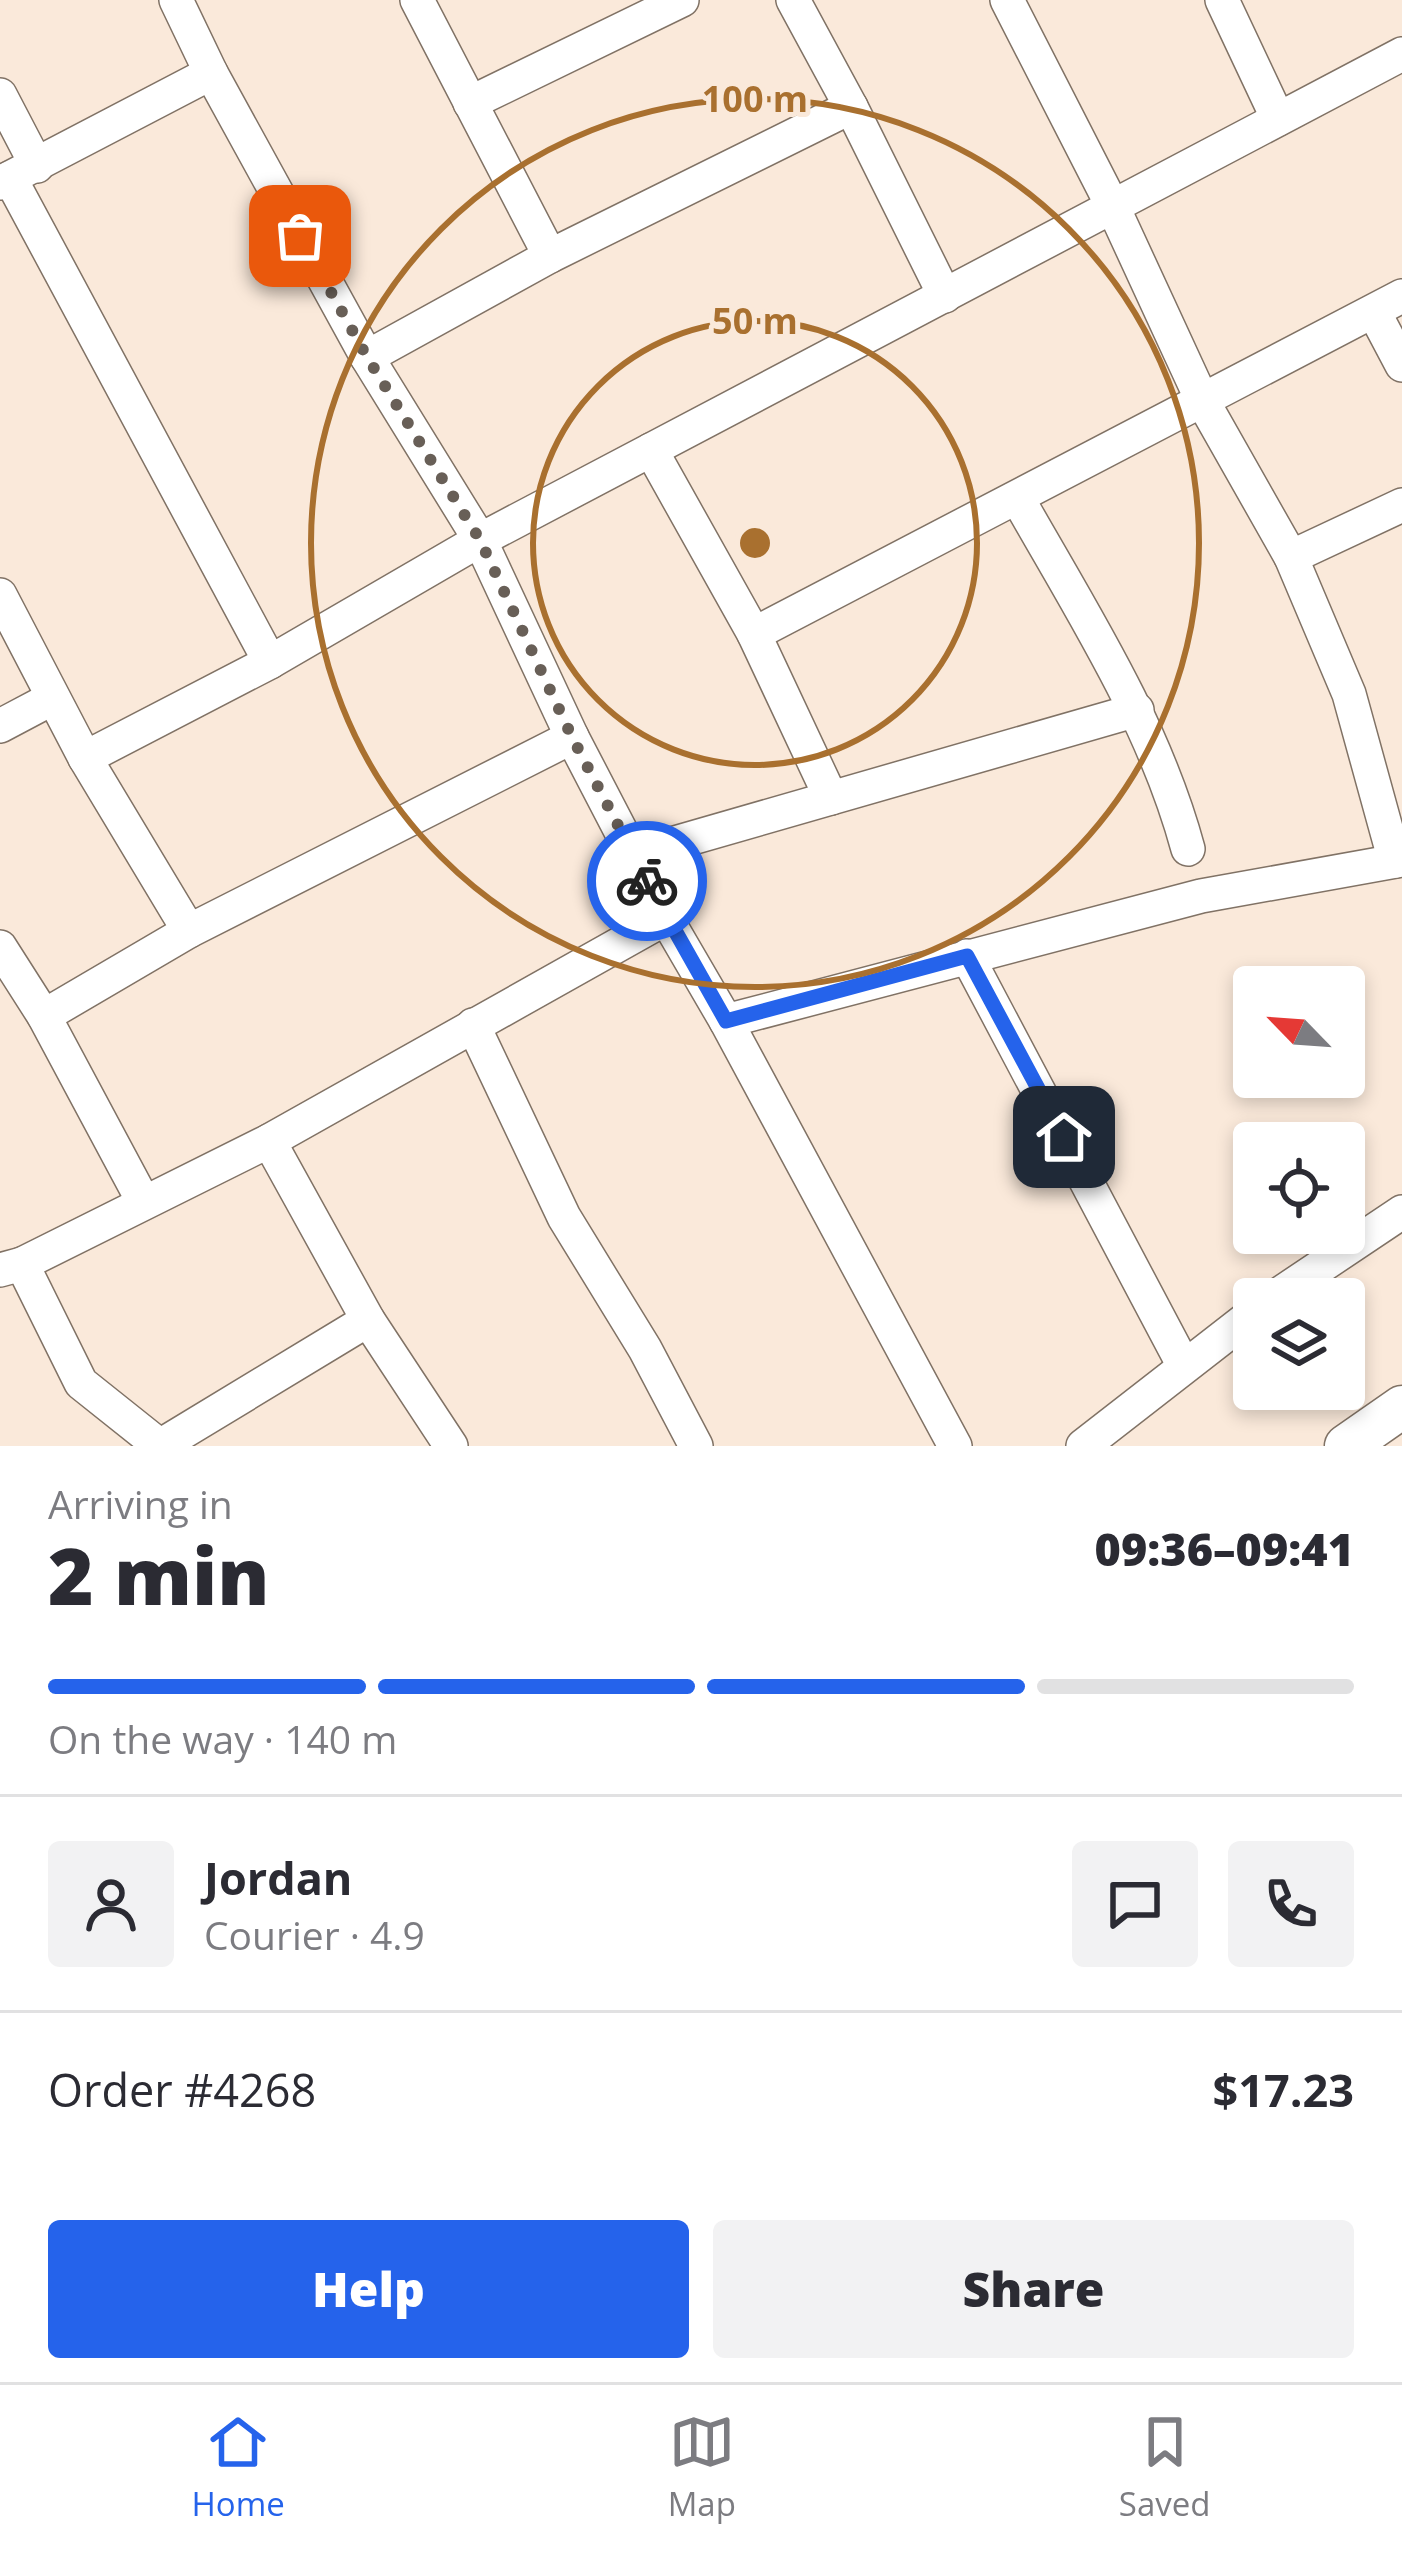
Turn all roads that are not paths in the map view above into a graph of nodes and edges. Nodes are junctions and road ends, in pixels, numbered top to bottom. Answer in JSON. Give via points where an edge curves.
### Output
{"nodes":[{"id":1,"x":176,"y":0,"type":"edge"},
{"id":2,"x":417,"y":0,"type":"edge"},
{"id":3,"x":682,"y":0,"type":"edge"},
{"id":4,"x":793,"y":0,"type":"edge"},
{"id":5,"x":1007,"y":0,"type":"edge"},
{"id":6,"x":1222,"y":0,"type":"edge"},
{"id":7,"x":1402,"y":54,"type":"edge"},
{"id":8,"x":211,"y":73,"type":"junction"},
{"id":9,"x":0,"y":95,"type":"edge"},
{"id":10,"x":470,"y":103,"type":"junction"},
{"id":11,"x":851,"y":107,"type":"junction"},
{"id":12,"x":1278,"y":119,"type":"junction"},
{"id":13,"x":16,"y":176,"type":"edge"},
{"id":14,"x":1112,"y":205,"type":"junction"},
{"id":15,"x":550,"y":256,"type":"junction"},
{"id":16,"x":945,"y":296,"type":"junction"},
{"id":17,"x":1388,"y":304,"type":"edge"},
{"id":18,"x":367,"y":357,"type":"junction"},
{"id":19,"x":1402,"y":365,"type":"edge"},
{"id":20,"x":1202,"y":400,"type":"junction"},
{"id":21,"x":651,"y":451,"type":"junction"},
{"id":22,"x":1018,"y":499,"type":"junction"},
{"id":23,"x":1402,"y":505,"type":"edge"},
{"id":24,"x":480,"y":540,"type":"junction"},
{"id":25,"x":1291,"y":557,"type":"junction"},
{"id":26,"x":0,"y":595,"type":"edge"},
{"id":27,"x":754,"y":634,"type":"junction"},
{"id":28,"x":270,"y":662,"type":"junction"},
{"id":29,"x":52,"y":699,"type":"junction"},
{"id":30,"x":1137,"y":710,"type":"junction"},
{"id":31,"x":0,"y":726,"type":"edge"},
{"id":32,"x":572,"y":737,"type":"junction"},
{"id":33,"x":85,"y":758,"type":"junction"},
{"id":34,"x":831,"y":798,"type":"junction"},
{"id":35,"x":1188,"y":849,"type":"dead end"},
{"id":36,"x":633,"y":855,"type":"junction"},
{"id":37,"x":1398,"y":861,"type":"edge"},
{"id":38,"x":666,"y":918,"type":"junction"},
{"id":39,"x":189,"y":931,"type":"junction"},
{"id":40,"x":0,"y":947,"type":"edge"},
{"id":41,"x":967,"y":956,"type":"junction"},
{"id":42,"x":44,"y":1016,"type":"junction"},
{"id":43,"x":726,"y":1021,"type":"junction"},
{"id":44,"x":473,"y":1025,"type":"junction"},
{"id":45,"x":269,"y":1141,"type":"junction"},
{"id":46,"x":143,"y":1201,"type":"junction"},
{"id":47,"x":1402,"y":1212,"type":"edge"},
{"id":48,"x":11,"y":1267,"type":"edge"},
{"id":49,"x":1303,"y":1278,"type":"edge"},
{"id":50,"x":368,"y":1320,"type":"junction"},
{"id":51,"x":1233,"y":1328,"type":"edge"},
{"id":52,"x":1184,"y":1366,"type":"junction"},
{"id":53,"x":1402,"y":1407,"type":"edge"},
{"id":54,"x":160,"y":1446,"type":"edge"},
{"id":55,"x":451,"y":1446,"type":"edge"},
{"id":56,"x":696,"y":1446,"type":"edge"},
{"id":57,"x":955,"y":1446,"type":"edge"},
{"id":58,"x":1083,"y":1446,"type":"edge"},
{"id":59,"x":1346,"y":1446,"type":"edge"}],
"edges":[{"from":1,"to":8,"type":"street"},
{"from":2,"to":10,"type":"street"},
{"from":3,"to":10,"type":"street"},
{"from":4,"to":11,"type":"street"},
{"from":5,"to":14,"type":"street"},
{"from":6,"to":12,"type":"street"},
{"from":7,"to":12,"type":"street"},
{"from":8,"to":13,"type":"street"},
{"from":8,"to":18,"type":"street"},
{"from":9,"to":13,"type":"street"},
{"from":10,"to":15,"type":"street"},
{"from":11,"to":15,"type":"street"},
{"from":11,"to":16,"type":"street"},
{"from":12,"to":14,"type":"street"},
{"from":13,"to":28,"type":"street"},
{"from":14,"to":16,"type":"street"},
{"from":14,"to":20,"type":"street"},
{"from":15,"to":18,"type":"street"},
{"from":16,"to":21,"type":"street"},
{"from":17,"to":19,"type":"street"},
{"from":17,"to":20,"type":"street"},
{"from":18,"to":24,"type":"street"},
{"from":20,"to":22,"type":"street"},
{"from":20,"to":25,"type":"street"},
{"from":21,"to":24,"type":"street"},
{"from":21,"to":27,"type":"street"},
{"from":22,"to":27,"type":"street"},
{"from":22,"to":30,"type":"street"},
{"from":23,"to":25,"type":"street"},
{"from":24,"to":28,"type":"street"},
{"from":24,"to":32,"type":"street"},
{"from":25,"to":37,"type":"street","via":[[1349,694]]},
{"from":26,"to":29,"type":"street"},
{"from":27,"to":34,"type":"street"},
{"from":28,"to":33,"type":"street"},
{"from":29,"to":31,"type":"street"},
{"from":29,"to":33,"type":"street"},
{"from":30,"to":34,"type":"street"},
{"from":30,"to":35,"type":"street"},
{"from":32,"to":36,"type":"street"},
{"from":32,"to":39,"type":"street"},
{"from":33,"to":39,"type":"street"},
{"from":34,"to":36,"type":"street"},
{"from":36,"to":38,"type":"street"},
{"from":37,"to":41,"type":"street","via":[[1202,896]]},
{"from":38,"to":43,"type":"street"},
{"from":38,"to":44,"type":"street"},
{"from":39,"to":42,"type":"street"},
{"from":40,"to":42,"type":"street"},
{"from":41,"to":43,"type":"street"},
{"from":41,"to":52,"type":"street"},
{"from":42,"to":46,"type":"street"},
{"from":43,"to":57,"type":"street"},
{"from":44,"to":45,"type":"street"},
{"from":44,"to":56,"type":"street","via":[[564,1216]]},
{"from":45,"to":46,"type":"street"},
{"from":45,"to":50,"type":"street"},
{"from":46,"to":48,"type":"street"},
{"from":47,"to":49,"type":"street"},
{"from":48,"to":54,"type":"street","via":[[81,1383]]},
{"from":50,"to":54,"type":"street"},
{"from":50,"to":55,"type":"street"},
{"from":51,"to":52,"type":"street"},
{"from":52,"to":58,"type":"street"},
{"from":53,"to":59,"type":"main road"}]}
